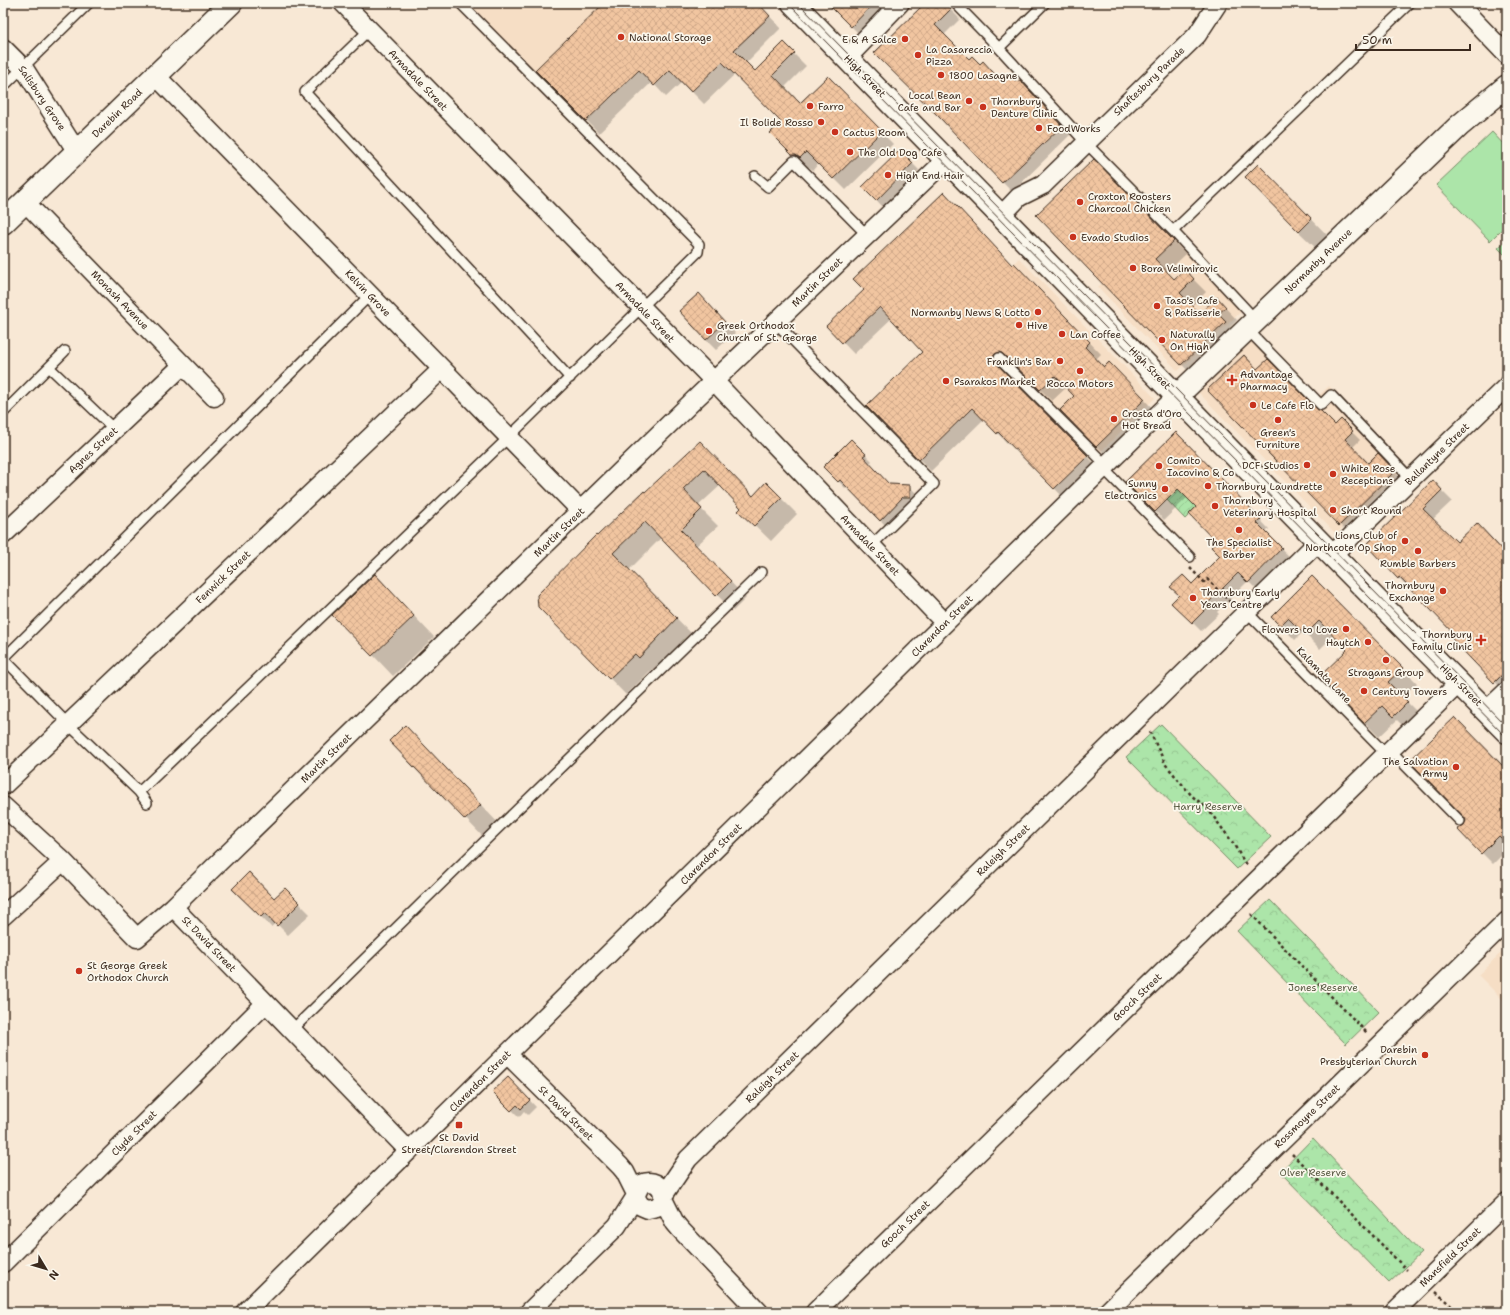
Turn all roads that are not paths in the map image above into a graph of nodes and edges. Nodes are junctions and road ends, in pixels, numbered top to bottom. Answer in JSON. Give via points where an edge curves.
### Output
{"nodes":[{"id":1,"x":89,"y":3,"type":"edge"},
{"id":2,"x":342,"y":3,"type":"edge"},
{"id":3,"x":460,"y":3,"type":"edge"},
{"id":4,"x":793,"y":3,"type":"edge"},
{"id":5,"x":900,"y":3,"type":"edge"},
{"id":6,"x":955,"y":3,"type":"edge"},
{"id":7,"x":1045,"y":3,"type":"edge"},
{"id":8,"x":1218,"y":3,"type":"edge"},
{"id":9,"x":1410,"y":3,"type":"edge"},
{"id":10,"x":1457,"y":3,"type":"edge"},
{"id":11,"x":223,"y":6,"type":"edge"},
{"id":12,"x":369,"y":30,"type":"junction"},
{"id":13,"x":3,"y":48,"type":"edge"},
{"id":14,"x":999,"y":48,"type":"junction"},
{"id":15,"x":1507,"y":55,"type":"edge"},
{"id":16,"x":847,"y":58,"type":"junction"},
{"id":17,"x":23,"y":68,"type":"junction"},
{"id":18,"x":1507,"y":70,"type":"edge"},
{"id":19,"x":156,"y":76,"type":"junction"},
{"id":20,"x":1507,"y":86,"type":"edge"},
{"id":21,"x":3,"y":87,"type":"edge"},
{"id":22,"x":1459,"y":126,"type":"junction"},
{"id":23,"x":1086,"y":143,"type":"junction"},
{"id":24,"x":77,"y":152,"type":"junction"},
{"id":25,"x":946,"y":160,"type":"junction"},
{"id":26,"x":755,"y":176,"type":"dead end"},
{"id":27,"x":25,"y":202,"type":"junction"},
{"id":28,"x":1001,"y":216,"type":"junction"},
{"id":29,"x":3,"y":223,"type":"edge"},
{"id":30,"x":1173,"y":231,"type":"junction"},
{"id":31,"x":867,"y":235,"type":"junction"},
{"id":32,"x":370,"y":295,"type":"junction"},
{"id":33,"x":642,"y":308,"type":"junction"},
{"id":34,"x":775,"y":322,"type":"junction"},
{"id":35,"x":1252,"y":325,"type":"junction"},
{"id":36,"x":65,"y":351,"type":"dead end"},
{"id":37,"x":999,"y":358,"type":"dead end"},
{"id":38,"x":183,"y":365,"type":"junction"},
{"id":39,"x":49,"y":367,"type":"junction"},
{"id":40,"x":442,"y":369,"type":"junction"},
{"id":41,"x":570,"y":378,"type":"junction"},
{"id":42,"x":714,"y":381,"type":"junction"},
{"id":43,"x":1507,"y":386,"type":"edge"},
{"id":44,"x":1178,"y":396,"type":"junction"},
{"id":45,"x":214,"y":397,"type":"dead end"},
{"id":46,"x":3,"y":413,"type":"edge"},
{"id":47,"x":115,"y":430,"type":"junction"},
{"id":48,"x":509,"y":437,"type":"junction"},
{"id":49,"x":1105,"y":467,"type":"junction"},
{"id":50,"x":1411,"y":479,"type":"junction"},
{"id":51,"x":581,"y":511,"type":"junction"},
{"id":52,"x":3,"y":535,"type":"edge"},
{"id":53,"x":871,"y":546,"type":"junction"},
{"id":54,"x":1325,"y":548,"type":"junction"},
{"id":55,"x":1190,"y":557,"type":"road end"},
{"id":56,"x":762,"y":572,"type":"dead end"},
{"id":57,"x":1247,"y":612,"type":"junction"},
{"id":58,"x":945,"y":623,"type":"junction"},
{"id":59,"x":3,"y":658,"type":"edge"},
{"id":60,"x":1459,"y":683,"type":"junction"},
{"id":61,"x":1507,"y":691,"type":"edge"},
{"id":62,"x":1486,"y":711,"type":"junction"},
{"id":63,"x":68,"y":724,"type":"junction"},
{"id":64,"x":1507,"y":732,"type":"edge"},
{"id":65,"x":1388,"y":752,"type":"junction"},
{"id":66,"x":3,"y":786,"type":"edge"},
{"id":67,"x":139,"y":792,"type":"junction"},
{"id":68,"x":147,"y":803,"type":"dead end"},
{"id":69,"x":3,"y":806,"type":"edge"},
{"id":70,"x":1460,"y":821,"type":"dead end"},
{"id":71,"x":63,"y":861,"type":"junction"},
{"id":72,"x":173,"y":907,"type":"junction"},
{"id":73,"x":3,"y":916,"type":"edge"},
{"id":74,"x":1507,"y":921,"type":"edge"},
{"id":75,"x":266,"y":1003,"type":"junction"},
{"id":76,"x":292,"y":1030,"type":"junction"},
{"id":77,"x":508,"y":1054,"type":"junction"},
{"id":78,"x":409,"y":1151,"type":"junction"},
{"id":79,"x":649,"y":1196,"type":"junction"},
{"id":80,"x":1507,"y":1202,"type":"edge"},
{"id":81,"x":3,"y":1263,"type":"edge"},
{"id":82,"x":245,"y":1312,"type":"edge"},
{"id":83,"x":529,"y":1312,"type":"edge"},
{"id":84,"x":759,"y":1312,"type":"edge"},
{"id":85,"x":814,"y":1312,"type":"edge"},
{"id":86,"x":1107,"y":1312,"type":"edge"},
{"id":87,"x":1394,"y":1312,"type":"edge"}],
"edges":[{"from":1,"to":17,"type":"lane"},
{"from":2,"to":12,"type":"street","name":"Armadale Street"},
{"from":3,"to":33,"type":"lane","via":[[699,244],[698,252]]},
{"from":4,"to":16,"type":"main road","name":"High Street"},
{"from":5,"to":16,"type":"street"},
{"from":6,"to":14,"type":"lane"},
{"from":7,"to":14,"type":"lane"},
{"from":8,"to":23,"type":"street","name":"Shaftesbury Parade","via":[[1197,35]]},
{"from":9,"to":30,"type":"lane"},
{"from":10,"to":15,"type":"street"},
{"from":11,"to":19,"type":"main road","name":"Darebin Road"},
{"from":12,"to":33,"type":"street","name":"Armadale Street"},
{"from":12,"to":41,"type":"lane","via":[[305,92]]},
{"from":13,"to":17,"type":"street","name":"Salisbury Grove"},
{"from":14,"to":23,"type":"lane"},
{"from":16,"to":25,"type":"main road","name":"High Street"},
{"from":17,"to":21,"type":"lane"},
{"from":17,"to":24,"type":"street","name":"Salisbury Grove"},
{"from":18,"to":22,"type":"main road","name":"Normanby Avenue"},
{"from":19,"to":24,"type":"main road","name":"Darebin Road"},
{"from":19,"to":32,"type":"street","name":"Kelvin Grove"},
{"from":20,"to":22,"type":"main road","name":"Normanby Avenue"},
{"from":22,"to":35,"type":"main road","name":"Normanby Avenue"},
{"from":23,"to":28,"type":"street","name":"Shaftesbury Parade","via":[[1043,185],[1019,197]]},
{"from":23,"to":30,"type":"lane"},
{"from":24,"to":27,"type":"main road","name":"Darebin Road"},
{"from":25,"to":28,"type":"main road","name":"High Street"},
{"from":25,"to":31,"type":"street","name":"Martin Street"},
{"from":26,"to":31,"type":"lane","via":[[768,187],[794,161]]},
{"from":27,"to":29,"type":"main road","name":"Darebin Road"},
{"from":27,"to":38,"type":"street","name":"Monash Avenue"},
{"from":28,"to":44,"type":"main road","name":"High Street"},
{"from":30,"to":35,"type":"lane"},
{"from":31,"to":34,"type":"street","name":"Martin Street"},
{"from":32,"to":40,"type":"street","name":"Kelvin Grove"},
{"from":32,"to":59,"type":"lane"},
{"from":33,"to":41,"type":"lane"},
{"from":33,"to":42,"type":"street","name":"Armadale Street"},
{"from":34,"to":42,"type":"street","name":"Martin Street"},
{"from":34,"to":53,"type":"lane","via":[[934,484]]},
{"from":35,"to":44,"type":"main road","name":"Normanby Avenue"},
{"from":35,"to":50,"type":"lane","via":[[1321,404],[1331,395]]},
{"from":36,"to":39,"type":"lane"},
{"from":37,"to":49,"type":"lane"},
{"from":38,"to":45,"type":"street","name":"Monash Avenue"},
{"from":38,"to":47,"type":"street","name":"Agnes Street"},
{"from":39,"to":46,"type":"lane"},
{"from":39,"to":47,"type":"lane"},
{"from":40,"to":48,"type":"street","name":"Kelvin Grove"},
{"from":40,"to":63,"type":"street","name":"Fenwick Street"},
{"from":41,"to":48,"type":"lane"},
{"from":42,"to":51,"type":"street","name":"Martin Street"},
{"from":42,"to":53,"type":"street","name":"Armadale Street"},
{"from":43,"to":50,"type":"street","name":"Ballantyne Street"},
{"from":44,"to":49,"type":"street","name":"Clarendon Street"},
{"from":44,"to":54,"type":"main road","name":"High Street"},
{"from":47,"to":52,"type":"street","name":"Agnes Street"},
{"from":48,"to":51,"type":"street","name":"Kelvin Grove"},
{"from":48,"to":67,"type":"lane"},
{"from":49,"to":55,"type":"lane"},
{"from":49,"to":58,"type":"street","name":"Clarendon Street"},
{"from":50,"to":54,"type":"street","name":"Ballantyne Street"},
{"from":51,"to":72,"type":"street","name":"Martin Street"},
{"from":53,"to":58,"type":"street","name":"Armadale Street"},
{"from":54,"to":57,"type":"street","name":"Raleigh Street"},
{"from":54,"to":60,"type":"main road","name":"High Street"},
{"from":56,"to":76,"type":"lane"},
{"from":57,"to":65,"type":"lane","name":"Kalamata Lane"},
{"from":57,"to":79,"type":"street","name":"Raleigh Street"},
{"from":58,"to":77,"type":"street","name":"Clarendon Street"},
{"from":59,"to":63,"type":"lane"},
{"from":60,"to":62,"type":"main road","name":"High Street"},
{"from":60,"to":65,"type":"street","name":"Gooch Street"},
{"from":61,"to":62,"type":"street"},
{"from":62,"to":64,"type":"main road","name":"High Street"},
{"from":63,"to":66,"type":"street","name":"Fenwick Street"},
{"from":63,"to":67,"type":"lane"},
{"from":65,"to":70,"type":"lane","name":"Kalamata Lane"},
{"from":65,"to":85,"type":"street","name":"Gooch Street"},
{"from":67,"to":68,"type":"lane"},
{"from":69,"to":71,"type":"street"},
{"from":71,"to":72,"type":"street","via":[[137,938]]},
{"from":71,"to":73,"type":"street"},
{"from":72,"to":75,"type":"street","name":"St David Street"},
{"from":74,"to":86,"type":"street","name":"Rossmoyne Street"},
{"from":75,"to":76,"type":"street","name":"St David Street"},
{"from":75,"to":81,"type":"street","name":"Clyde Street"},
{"from":76,"to":78,"type":"street","name":"St David Street"},
{"from":77,"to":78,"type":"street","name":"Clarendon Street"},
{"from":77,"to":79,"type":"street","name":"St David Street"},
{"from":78,"to":82,"type":"street","name":"Clarendon Street"},
{"from":79,"to":83,"type":"street","name":"Raleigh Street"},
{"from":79,"to":84,"type":"street","name":"St David Street"},
{"from":80,"to":87,"type":"street","name":"Mansfield Street"}]}
